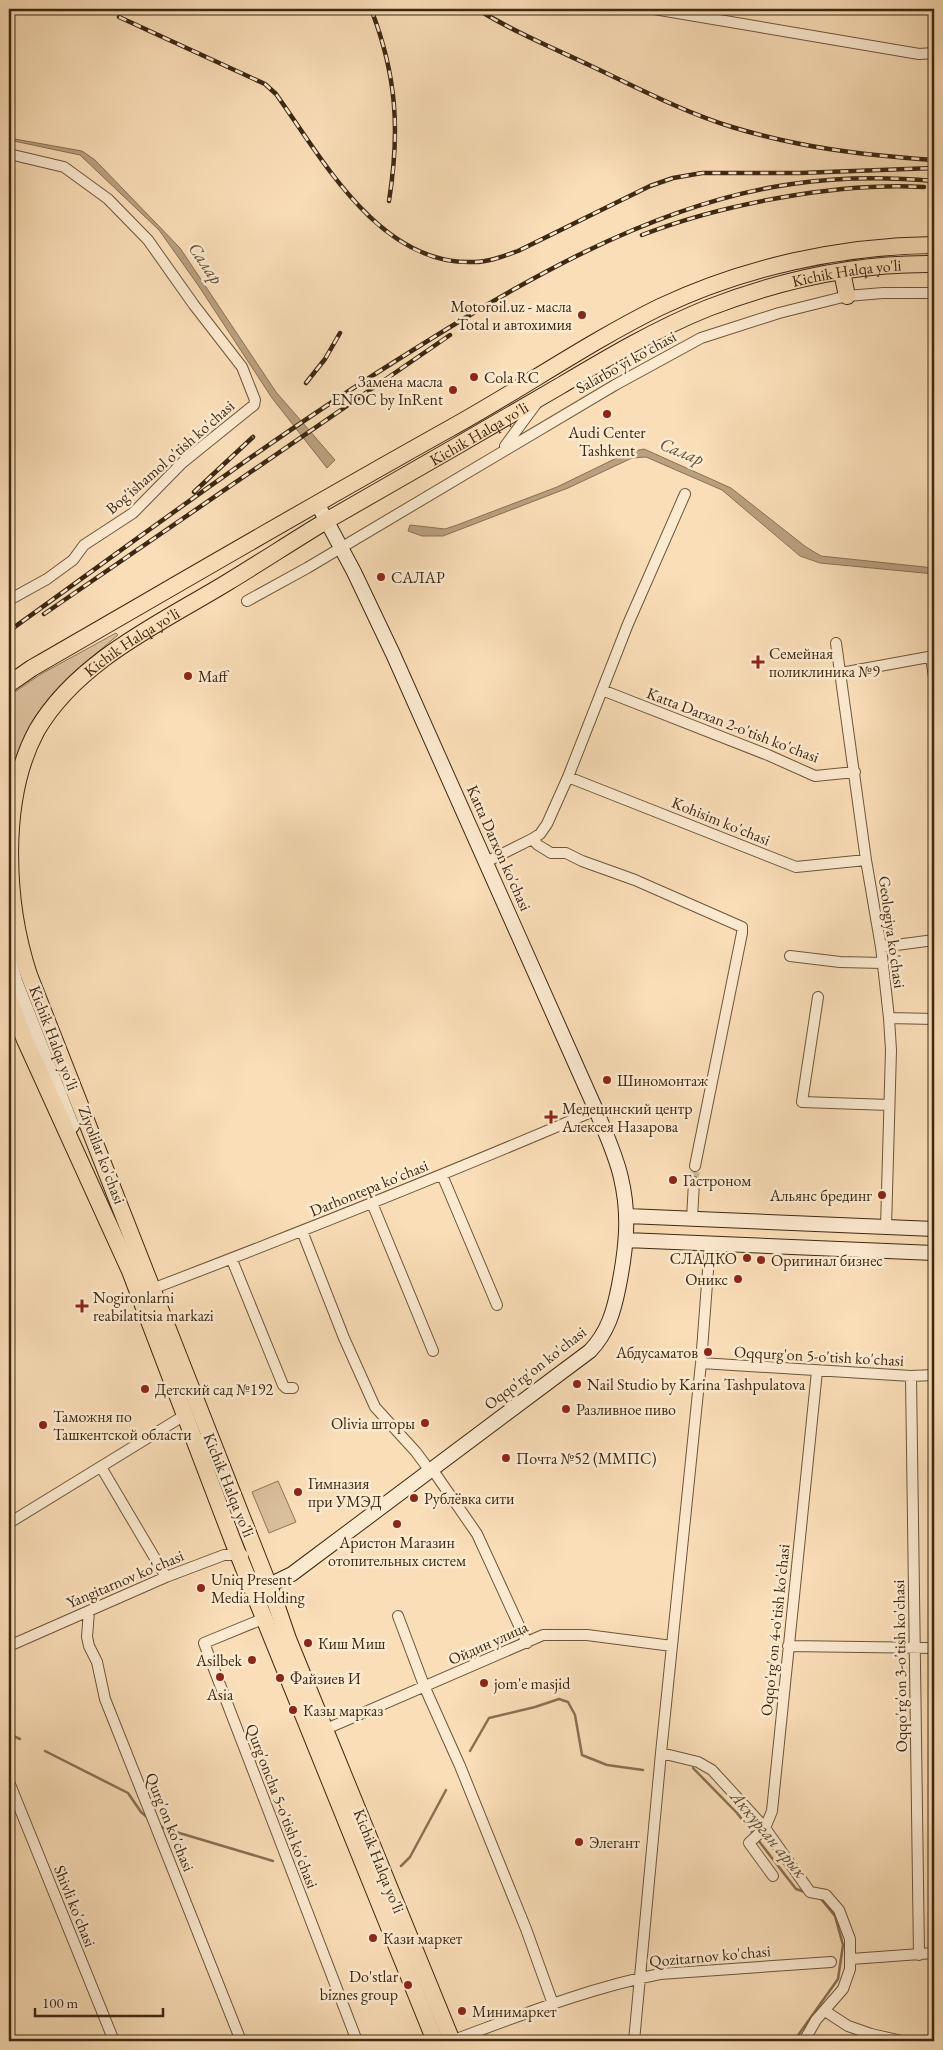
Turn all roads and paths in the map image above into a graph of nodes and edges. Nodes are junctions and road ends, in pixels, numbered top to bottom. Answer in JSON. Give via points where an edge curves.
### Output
{"nodes":[{"id":1,"x":654,"y":9,"type":"edge"},
{"id":2,"x":934,"y":54,"type":"edge"},
{"id":3,"x":9,"y":154,"type":"edge"},
{"id":4,"x":934,"y":245,"type":"edge"},
{"id":5,"x":934,"y":264,"type":"edge"},
{"id":6,"x":842,"y":272,"type":"junction"},
{"id":7,"x":698,"y":291,"type":"junction"},
{"id":8,"x":934,"y":292,"type":"edge"},
{"id":9,"x":848,"y":296,"type":"junction"},
{"id":10,"x":705,"y":309,"type":"junction"},
{"id":11,"x":541,"y":397,"type":"junction"},
{"id":12,"x":501,"y":451,"type":"junction"},
{"id":13,"x":685,"y":494,"type":"dead end"},
{"id":14,"x":317,"y":503,"type":"junction"},
{"id":15,"x":326,"y":521,"type":"junction"},
{"id":16,"x":340,"y":548,"type":"junction"},
{"id":17,"x":9,"y":600,"type":"edge"},
{"id":18,"x":247,"y":601,"type":"dead end"},
{"id":19,"x":836,"y":643,"type":"dead end"},
{"id":20,"x":933,"y":656,"type":"edge"},
{"id":21,"x":841,"y":672,"type":"junction"},
{"id":22,"x":934,"y":677,"type":"edge"},
{"id":23,"x":9,"y":684,"type":"edge"},
{"id":24,"x":602,"y":690,"type":"junction"},
{"id":25,"x":855,"y":772,"type":"junction"},
{"id":26,"x":568,"y":777,"type":"junction"},
{"id":27,"x":532,"y":839,"type":"junction"},
{"id":28,"x":866,"y":860,"type":"junction"},
{"id":29,"x":486,"y":862,"type":"junction"},
{"id":30,"x":9,"y":906,"type":"edge"},
{"id":31,"x":934,"y":940,"type":"edge"},
{"id":32,"x":881,"y":948,"type":"junction"},
{"id":33,"x":790,"y":956,"type":"dead end"},
{"id":34,"x":17,"y":960,"type":"edge"},
{"id":35,"x":883,"y":963,"type":"junction"},
{"id":36,"x":818,"y":997,"type":"dead end"},
{"id":37,"x":9,"y":999,"type":"edge"},
{"id":38,"x":889,"y":1018,"type":"junction"},
{"id":39,"x":934,"y":1019,"type":"edge"},
{"id":40,"x":889,"y":1105,"type":"junction"},
{"id":41,"x":596,"y":1110,"type":"junction"},
{"id":42,"x":695,"y":1166,"type":"tunnel mouth"},
{"id":43,"x":442,"y":1175,"type":"junction"},
{"id":44,"x":694,"y":1182,"type":"tunnel mouth"},
{"id":45,"x":372,"y":1203,"type":"junction"},
{"id":46,"x":627,"y":1216,"type":"junction"},
{"id":47,"x":692,"y":1219,"type":"junction"},
{"id":48,"x":886,"y":1227,"type":"junction"},
{"id":49,"x":934,"y":1229,"type":"edge"},
{"id":50,"x":302,"y":1232,"type":"junction"},
{"id":51,"x":626,"y":1240,"type":"junction"},
{"id":52,"x":710,"y":1244,"type":"junction"},
{"id":53,"x":122,"y":1253,"type":"junction"},
{"id":54,"x":934,"y":1253,"type":"edge"},
{"id":55,"x":232,"y":1260,"type":"junction"},
{"id":56,"x":145,"y":1292,"type":"junction"},
{"id":57,"x":497,"y":1304,"type":"dead end"},
{"id":58,"x":433,"y":1351,"type":"dead end"},
{"id":59,"x":701,"y":1364,"type":"junction"},
{"id":60,"x":816,"y":1371,"type":"junction"},
{"id":61,"x":934,"y":1375,"type":"edge"},
{"id":62,"x":911,"y":1376,"type":"junction"},
{"id":63,"x":293,"y":1388,"type":"dead end"},
{"id":64,"x":185,"y":1415,"type":"junction"},
{"id":65,"x":101,"y":1467,"type":"junction"},
{"id":66,"x":431,"y":1470,"type":"junction"},
{"id":67,"x":9,"y":1523,"type":"edge"},
{"id":68,"x":256,"y":1552,"type":"junction"},
{"id":69,"x":239,"y":1556,"type":"junction"},
{"id":70,"x":166,"y":1577,"type":"junction"},
{"id":71,"x":269,"y":1585,"type":"junction"},
{"id":72,"x":254,"y":1592,"type":"junction"},
{"id":73,"x":89,"y":1610,"type":"junction"},
{"id":74,"x":398,"y":1616,"type":"dead end"},
{"id":75,"x":265,"y":1618,"type":"junction"},
{"id":76,"x":527,"y":1643,"type":"junction"},
{"id":77,"x":9,"y":1646,"type":"edge"},
{"id":78,"x":672,"y":1646,"type":"junction"},
{"id":79,"x":788,"y":1646,"type":"junction"},
{"id":80,"x":915,"y":1647,"type":"junction"},
{"id":81,"x":934,"y":1648,"type":"edge"},
{"id":82,"x":425,"y":1688,"type":"junction"},
{"id":83,"x":326,"y":1729,"type":"junction"},
{"id":84,"x":661,"y":1753,"type":"junction"},
{"id":85,"x":9,"y":1782,"type":"edge"},
{"id":86,"x":758,"y":1834,"type":"junction"},
{"id":87,"x":773,"y":1876,"type":"dead end"},
{"id":88,"x":934,"y":1953,"type":"edge"},
{"id":89,"x":919,"y":1955,"type":"junction"},
{"id":90,"x":851,"y":1959,"type":"junction"},
{"id":91,"x":831,"y":1962,"type":"dead end"},
{"id":92,"x":640,"y":1978,"type":"junction"},
{"id":93,"x":553,"y":2004,"type":"junction"},
{"id":94,"x":826,"y":2011,"type":"junction"},
{"id":95,"x":114,"y":2041,"type":"edge"},
{"id":96,"x":240,"y":2041,"type":"edge"},
{"id":97,"x":357,"y":2041,"type":"edge"},
{"id":98,"x":435,"y":2041,"type":"edge"},
{"id":99,"x":451,"y":2041,"type":"edge"},
{"id":100,"x":634,"y":2041,"type":"edge"},
{"id":101,"x":804,"y":2041,"type":"edge"},
{"id":102,"x":902,"y":2041,"type":"edge"}],
"edges":[{"from":1,"to":2,"type":"street"},
{"from":3,"to":17,"type":"street","name":"Bog'ishamol o'tish ko'chasi","via":[[64,167],[108,199],[148,240],[242,367],[255,400],[254,405],[182,463],[133,513],[84,545],[72,560],[47,579]]},
{"from":4,"to":7,"type":"highway","name":"Kichik Halqa yo'li","via":[[841,252],[770,268]]},
{"from":5,"to":6,"type":"highway","name":"Kichik Halqa yo'li","via":[[893,265]]},
{"from":6,"to":9,"type":"highway"},
{"from":6,"to":10,"type":"highway","name":"Kichik Halqa yo'li","via":[[783,283]]},
{"from":7,"to":10,"type":"highway"},
{"from":7,"to":14,"type":"highway","name":"Kichik Halqa yo'li","via":[[631,323]]},
{"from":8,"to":9,"type":"street","name":"Salarbo'yi ko'chasi"},
{"from":9,"to":12,"type":"street","name":"Salarbo'yi ko'chasi","via":[[779,313],[701,338]]},
{"from":10,"to":11,"type":"highway","name":"Kichik Halqa yo'li","via":[[637,340]]},
{"from":11,"to":12,"type":"street"},
{"from":11,"to":15,"type":"highway","name":"Kichik Halqa yo'li"},
{"from":12,"to":16,"type":"street","name":"Salarbo'yi ko'chasi"},
{"from":13,"to":24,"type":"street"},
{"from":14,"to":15,"type":"main road","name":"Katta Darxon ko'chasi"},
{"from":14,"to":23,"type":"highway","name":"Kichik Halqa yo'li"},
{"from":15,"to":16,"type":"main road","name":"Katta Darxon ko'chasi"},
{"from":15,"to":34,"type":"highway","name":"Kichik Halqa yo'li","via":[[118,649],[68,690],[44,720],[23,760],[10,820]]},
{"from":16,"to":18,"type":"street","name":"Salarbo'yi ko'chasi"},
{"from":16,"to":29,"type":"main road","name":"Katta Darxon ko'chasi","via":[[393,654]]},
{"from":19,"to":21,"type":"street","name":"Geologiya ko'chasi"},
{"from":20,"to":21,"type":"street"},
{"from":20,"to":22,"type":"street"},
{"from":21,"to":25,"type":"street","name":"Geologiya ko'chasi"},
{"from":24,"to":25,"type":"street","name":"Katta Darxan 2-o'tish ko'chasi","via":[[815,776]]},
{"from":24,"to":26,"type":"street"},
{"from":25,"to":28,"type":"street","name":"Geologiya ko'chasi"},
{"from":26,"to":27,"type":"street","via":[[547,824]]},
{"from":26,"to":28,"type":"street","name":"Kohisim ko'chasi","via":[[796,867]]},
{"from":27,"to":29,"type":"street"},
{"from":27,"to":42,"type":"street","via":[[551,853],[566,853],[742,927]]},
{"from":28,"to":32,"type":"street","name":"Geologiya ko'chasi"},
{"from":29,"to":41,"type":"main road","name":"Katta Darxon ko'chasi"},
{"from":30,"to":34,"type":"main road","name":"Ziyolilar ko'chasi"},
{"from":31,"to":32,"type":"street"},
{"from":32,"to":35,"type":"street","name":"Geologiya ko'chasi"},
{"from":33,"to":35,"type":"street"},
{"from":34,"to":53,"type":"main road","name":"Ziyolilar ko'chasi","via":[[15,981]]},
{"from":34,"to":56,"type":"highway","name":"Kichik Halqa yo'li"},
{"from":35,"to":38,"type":"street","name":"Geologiya ko'chasi"},
{"from":36,"to":40,"type":"street","via":[[802,1102]]},
{"from":37,"to":53,"type":"highway","name":"Kichik Halqa yo'li"},
{"from":38,"to":39,"type":"street"},
{"from":38,"to":40,"type":"street","name":"Geologiya ko'chasi"},
{"from":40,"to":48,"type":"street","name":"Geologiya ko'chasi"},
{"from":41,"to":43,"type":"street","name":"Darhontepa ko'chasi"},
{"from":41,"to":46,"type":"main road","name":"Katta Darxon ko'chasi","via":[[619,1171]]},
{"from":43,"to":45,"type":"street","name":"Darhontepa ko'chasi"},
{"from":43,"to":57,"type":"street"},
{"from":44,"to":47,"type":"street"},
{"from":45,"to":50,"type":"street","name":"Darhontepa ko'chasi"},
{"from":45,"to":58,"type":"street"},
{"from":46,"to":47,"type":"main road"},
{"from":46,"to":51,"type":"main road","name":"Oqqo'rg'on ko'chasi"},
{"from":47,"to":48,"type":"main road"},
{"from":48,"to":49,"type":"main road"},
{"from":50,"to":55,"type":"street","name":"Darhontepa ko'chasi"},
{"from":50,"to":66,"type":"street","via":[[375,1407]]},
{"from":51,"to":52,"type":"main road"},
{"from":51,"to":66,"type":"main road","name":"Oqqo'rg'on ko'chasi","via":[[611,1318],[600,1340]]},
{"from":52,"to":54,"type":"main road"},
{"from":52,"to":59,"type":"street"},
{"from":53,"to":56,"type":"highway","name":"Kichik Halqa yo'li"},
{"from":55,"to":56,"type":"street","name":"Darhontepa ko'chasi"},
{"from":55,"to":63,"type":"street","via":[[283,1385]]},
{"from":56,"to":64,"type":"highway","name":"Kichik Halqa yo'li"},
{"from":56,"to":68,"type":"highway","name":"Kichik Halqa yo'li"},
{"from":59,"to":60,"type":"street","name":"Oqqurg'on 5-o'tish ko'chasi"},
{"from":59,"to":78,"type":"street"},
{"from":60,"to":62,"type":"street","name":"Oqqurg'on 5-o'tish ko'chasi"},
{"from":60,"to":79,"type":"street","name":"Oqqo'rg'on 4-o'tish ko'chasi"},
{"from":61,"to":62,"type":"street","name":"Oqqurg'on 5-o'tish ko'chasi"},
{"from":62,"to":80,"type":"street","name":"Oqqo'rg'on 3-o'tish ko'chasi"},
{"from":64,"to":65,"type":"street"},
{"from":64,"to":69,"type":"highway","name":"Kichik Halqa yo'li"},
{"from":65,"to":67,"type":"street"},
{"from":65,"to":70,"type":"street"},
{"from":66,"to":71,"type":"main road","name":"Oqqo'rg'on ko'chasi","via":[[292,1574]]},
{"from":66,"to":76,"type":"street","via":[[477,1534]]},
{"from":68,"to":69,"type":"street","name":"Yangitarnov ko'chasi"},
{"from":68,"to":71,"type":"highway","name":"Kichik Halqa yo'li"},
{"from":69,"to":70,"type":"street","name":"Yangitarnov ko'chasi","via":[[224,1555]]},
{"from":69,"to":72,"type":"highway","name":"Kichik Halqa yo'li"},
{"from":70,"to":73,"type":"street","name":"Yangitarnov ko'chasi"},
{"from":71,"to":72,"type":"main road","name":"Oqqo'rg'on ko'chasi"},
{"from":71,"to":83,"type":"highway","name":"Kichik Halqa yo'li"},
{"from":72,"to":75,"type":"highway","name":"Kichik Halqa yo'li"},
{"from":73,"to":77,"type":"street","name":"Yangitarnov ko'chasi"},
{"from":73,"to":96,"type":"street","name":"Qurg'on ko'chasi","via":[[87,1637],[97,1662],[104,1700]]},
{"from":74,"to":82,"type":"street"},
{"from":75,"to":97,"type":"street","name":"Qurg'oncha 5-o'tish ko'chasi","via":[[204,1643]]},
{"from":75,"to":98,"type":"highway","name":"Kichik Halqa yo'li"},
{"from":76,"to":78,"type":"street","name":"Ойдин улица","via":[[543,1635],[577,1635]]},
{"from":76,"to":82,"type":"street","name":"Ойдин улица"},
{"from":78,"to":84,"type":"street"},
{"from":79,"to":80,"type":"street"},
{"from":79,"to":86,"type":"street","name":"Oqqo'rg'on 4-o'tish ko'chasi","via":[[772,1811]]},
{"from":80,"to":81,"type":"street"},
{"from":80,"to":89,"type":"street","name":"Oqqo'rg'on 3-o'tish ko'chasi"},
{"from":82,"to":83,"type":"street","name":"Ойдин улица"},
{"from":82,"to":93,"type":"street","via":[[460,1766]]},
{"from":83,"to":99,"type":"highway","name":"Kichik Halqa yo'li"},
{"from":84,"to":86,"type":"street","via":[[698,1762],[712,1770]]},
{"from":84,"to":92,"type":"street"},
{"from":85,"to":95,"type":"street","name":"Shivli ko'chasi"},
{"from":86,"to":87,"type":"street","via":[[749,1842]]},
{"from":86,"to":90,"type":"street","via":[[810,1892],[826,1895],[839,1910],[850,1939]]},
{"from":88,"to":89,"type":"street"},
{"from":89,"to":90,"type":"street"},
{"from":90,"to":94,"type":"street","via":[[843,1989]]},
{"from":91,"to":92,"type":"street","name":"Qozitarnov ko'chasi"},
{"from":92,"to":93,"type":"street","name":"Qozitarnov ko'chasi"},
{"from":92,"to":100,"type":"street"},
{"from":93,"to":99,"type":"street","name":"Qozitarnov ko'chasi"},
{"from":94,"to":101,"type":"street","via":[[816,2020]]},
{"from":94,"to":102,"type":"street","via":[[848,2026]]}]}
